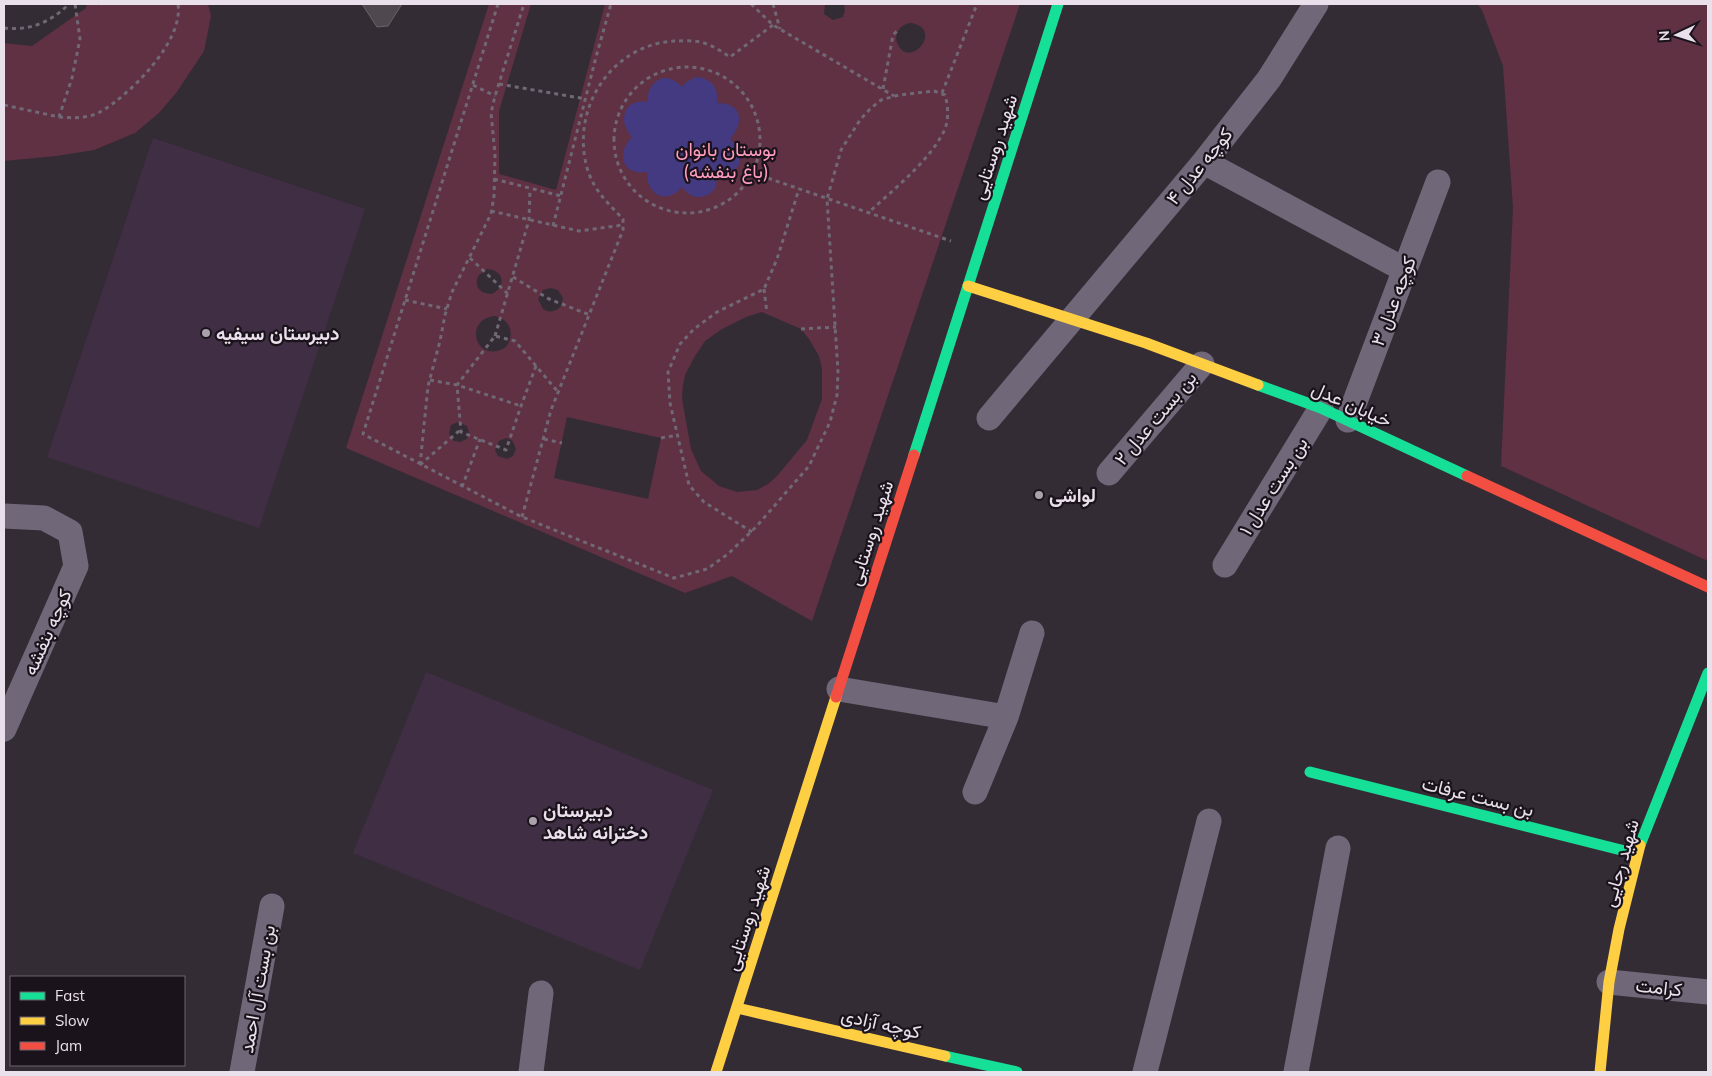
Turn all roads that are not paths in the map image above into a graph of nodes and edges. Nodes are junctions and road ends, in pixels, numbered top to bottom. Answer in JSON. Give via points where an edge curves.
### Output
{"nodes":[{"id":1,"x":1058,"y":4,"type":"edge"},
{"id":2,"x":1316,"y":4,"type":"edge"},
{"id":3,"x":1204,"y":162,"type":"junction"},
{"id":4,"x":1438,"y":182,"type":"dead end"},
{"id":5,"x":1405,"y":270,"type":"junction"},
{"id":6,"x":968,"y":286,"type":"junction"},
{"id":7,"x":1072,"y":320,"type":"junction"},
{"id":8,"x":1202,"y":364,"type":"junction"},
{"id":9,"x":1321,"y":408,"type":"junction"},
{"id":10,"x":989,"y":418,"type":"dead end"},
{"id":11,"x":1348,"y":420,"type":"junction"},
{"id":12,"x":1109,"y":473,"type":"dead end"},
{"id":13,"x":4,"y":516,"type":"edge"},
{"id":14,"x":1225,"y":565,"type":"dead end"},
{"id":15,"x":1708,"y":587,"type":"edge"},
{"id":16,"x":1032,"y":634,"type":"dead end"},
{"id":17,"x":1708,"y":673,"type":"edge"},
{"id":18,"x":839,"y":689,"type":"junction"},
{"id":19,"x":1006,"y":717,"type":"junction"},
{"id":20,"x":4,"y":729,"type":"edge"},
{"id":21,"x":1310,"y":772,"type":"dead end"},
{"id":22,"x":975,"y":792,"type":"dead end"},
{"id":23,"x":1209,"y":821,"type":"dead end"},
{"id":24,"x":1338,"y":848,"type":"dead end"},
{"id":25,"x":1637,"y":854,"type":"junction"},
{"id":26,"x":272,"y":906,"type":"dead end"},
{"id":27,"x":1609,"y":982,"type":"junction"},
{"id":28,"x":1708,"y":992,"type":"edge"},
{"id":29,"x":541,"y":993,"type":"dead end"},
{"id":30,"x":737,"y":1008,"type":"junction"},
{"id":31,"x":242,"y":1072,"type":"edge"},
{"id":32,"x":531,"y":1072,"type":"edge"},
{"id":33,"x":716,"y":1072,"type":"edge"},
{"id":34,"x":1017,"y":1072,"type":"edge"},
{"id":35,"x":1145,"y":1072,"type":"edge"},
{"id":36,"x":1296,"y":1072,"type":"edge"},
{"id":37,"x":1600,"y":1072,"type":"edge"}],
"edges":[{"from":1,"to":6,"type":"street","name":"شهید روستایی"},
{"from":2,"to":3,"type":"street","name":"کوچه عدل ۴","via":[[1269,78]]},
{"from":3,"to":5,"type":"street"},
{"from":3,"to":7,"type":"street","name":"کوچه عدل ۴"},
{"from":4,"to":5,"type":"street","name":"کوچه عدل ۳"},
{"from":5,"to":11,"type":"street","name":"کوچه عدل ۳"},
{"from":6,"to":7,"type":"street","name":"خیابان عدل"},
{"from":6,"to":18,"type":"street","name":"شهید روستایی"},
{"from":7,"to":8,"type":"street","name":"خیابان عدل"},
{"from":7,"to":10,"type":"street","name":"کوچه عدل ۴"},
{"from":8,"to":9,"type":"street","name":"خیابان عدل"},
{"from":8,"to":12,"type":"street","name":"بن بست عدل ۲"},
{"from":9,"to":11,"type":"street","name":"خیابان عدل"},
{"from":9,"to":14,"type":"street","name":"بن بست عدل ۱"},
{"from":11,"to":15,"type":"street","name":"خیابان عدل"},
{"from":13,"to":20,"type":"street","name":"کوچه بنفشه","via":[[44,518],[70,532],[76,566]]},
{"from":16,"to":19,"type":"street"},
{"from":17,"to":25,"type":"street","name":"شهید رجایی"},
{"from":18,"to":19,"type":"street"},
{"from":18,"to":30,"type":"street","name":"شهید روستایی"},
{"from":19,"to":22,"type":"street"},
{"from":21,"to":25,"type":"street","name":"بن بست عرفات"},
{"from":23,"to":35,"type":"street"},
{"from":24,"to":36,"type":"street"},
{"from":25,"to":27,"type":"street","name":"شهید رجایی"},
{"from":26,"to":31,"type":"street","name":"بن بست آل احمد"},
{"from":27,"to":28,"type":"street","name":"کرامت"},
{"from":27,"to":37,"type":"street","name":"شهید رجایی"},
{"from":29,"to":32,"type":"street"},
{"from":30,"to":33,"type":"street","name":"شهید روستایی"},
{"from":30,"to":34,"type":"street","name":"کوچه آزادی"}]}
